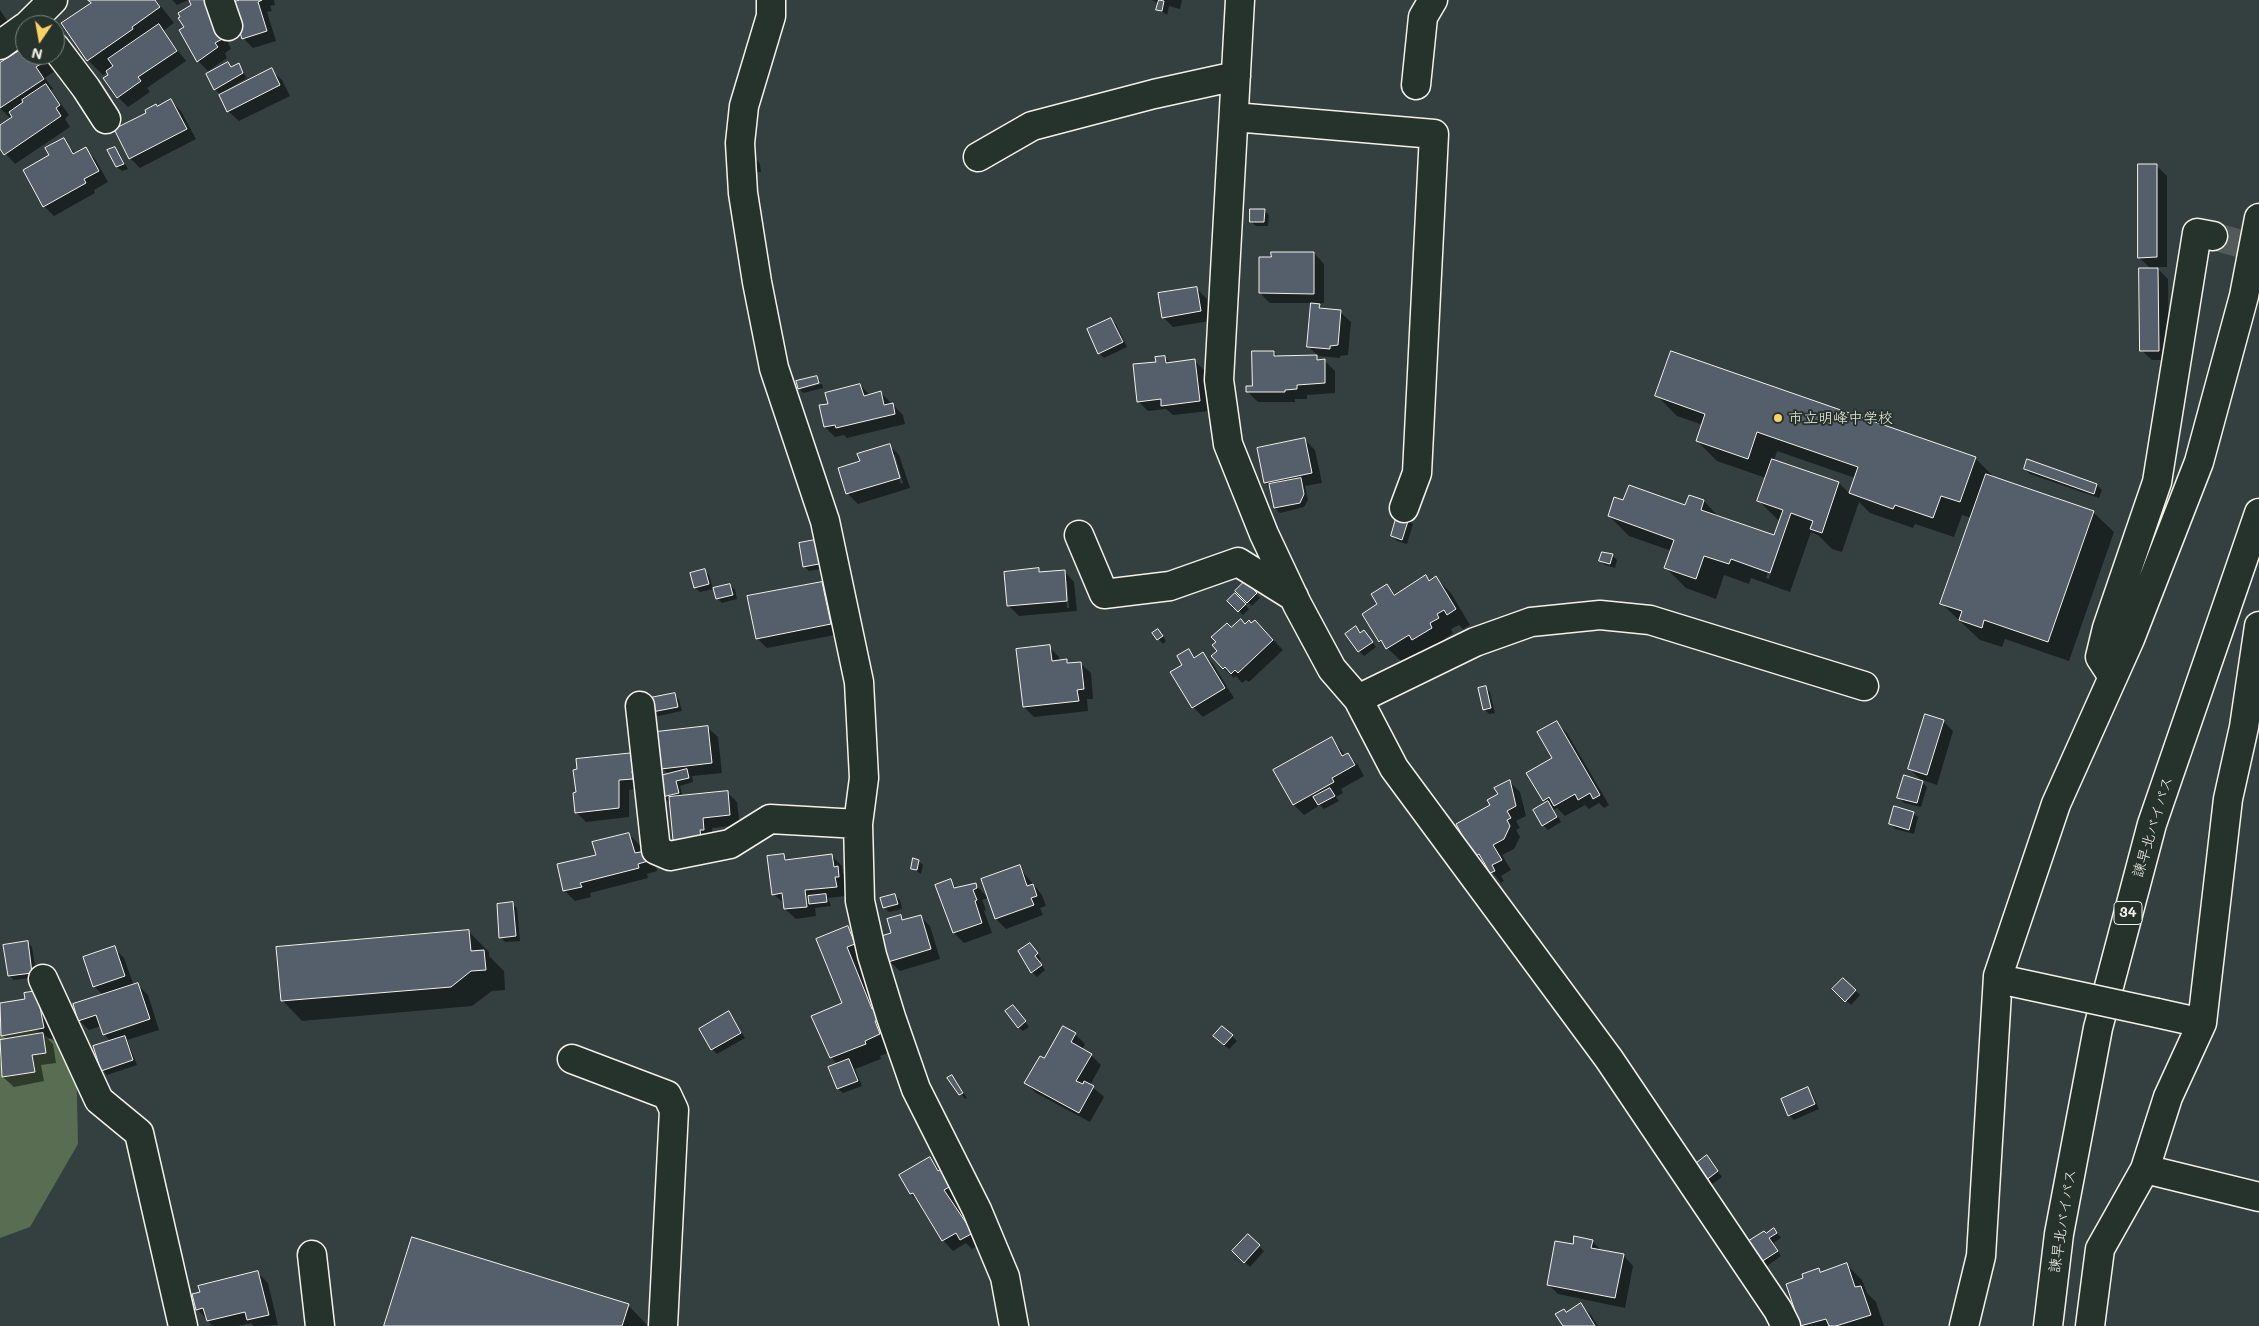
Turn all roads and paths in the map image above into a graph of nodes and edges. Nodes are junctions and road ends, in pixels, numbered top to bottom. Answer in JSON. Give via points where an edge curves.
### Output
{"nodes":[{"id":1,"x":53,"y":0,"type":"edge"},
{"id":2,"x":219,"y":0,"type":"edge"},
{"id":3,"x":771,"y":0,"type":"edge"},
{"id":4,"x":1240,"y":0,"type":"edge"},
{"id":5,"x":1433,"y":0,"type":"edge"},
{"id":6,"x":39,"y":15,"type":"edge"},
{"id":7,"x":228,"y":26,"type":"dead end"},
{"id":8,"x":15,"y":35,"type":"edge"},
{"id":9,"x":0,"y":45,"type":"edge"},
{"id":10,"x":65,"y":60,"type":"edge"},
{"id":11,"x":1236,"y":76,"type":"junction"},
{"id":12,"x":1416,"y":85,"type":"dead end"},
{"id":13,"x":1234,"y":118,"type":"junction"},
{"id":14,"x":106,"y":119,"type":"dead end"},
{"id":15,"x":978,"y":157,"type":"dead end"},
{"id":16,"x":2259,"y":218,"type":"edge"},
{"id":17,"x":2213,"y":236,"type":"tunnel mouth"},
{"id":18,"x":1404,"y":508,"type":"dead end"},
{"id":19,"x":2259,"y":513,"type":"edge"},
{"id":20,"x":1079,"y":535,"type":"dead end"},
{"id":21,"x":1294,"y":597,"type":"junction"},
{"id":22,"x":2259,"y":626,"type":"edge"},
{"id":23,"x":2113,"y":677,"type":"junction"},
{"id":24,"x":1864,"y":686,"type":"dead end"},
{"id":25,"x":1358,"y":699,"type":"junction"},
{"id":26,"x":640,"y":706,"type":"dead end"},
{"id":27,"x":858,"y":824,"type":"junction"},
{"id":28,"x":43,"y":979,"type":"dead end"},
{"id":29,"x":2005,"y":979,"type":"junction"},
{"id":30,"x":2202,"y":1023,"type":"junction"},
{"id":31,"x":572,"y":1059,"type":"dead end"},
{"id":32,"x":2145,"y":1169,"type":"junction"},
{"id":33,"x":2259,"y":1197,"type":"edge"},
{"id":34,"x":312,"y":1255,"type":"dead end"},
{"id":35,"x":183,"y":1326,"type":"edge"},
{"id":36,"x":320,"y":1326,"type":"edge"},
{"id":37,"x":663,"y":1326,"type":"edge"},
{"id":38,"x":1014,"y":1326,"type":"edge"},
{"id":39,"x":1786,"y":1326,"type":"edge"},
{"id":40,"x":1964,"y":1326,"type":"edge"},
{"id":41,"x":2048,"y":1326,"type":"edge"},
{"id":42,"x":2090,"y":1326,"type":"edge"}],
"edges":[{"from":1,"to":6,"type":"main road"},
{"from":2,"to":7,"type":"main road"},
{"from":3,"to":27,"type":"main road","via":[[771,16],[744,106],[740,143],[743,193],[774,368],[825,521],[859,682],[864,778]]},
{"from":4,"to":11,"type":"main road"},
{"from":5,"to":12,"type":"main road","via":[[1423,17]]},
{"from":8,"to":9,"type":"main road"},
{"from":10,"to":14,"type":"main road"},
{"from":11,"to":13,"type":"main road"},
{"from":11,"to":15,"type":"main road","via":[[1032,126]]},
{"from":13,"to":18,"type":"main road","via":[[1434,134],[1418,473]]},
{"from":13,"to":21,"type":"main road","via":[[1219,380],[1228,444],[1264,534]]},
{"from":16,"to":23,"type":"main road","via":[[2244,296],[2199,462]]},
{"from":17,"to":23,"type":"main road","via":[[2197,233],[2157,482],[2100,657]]},
{"from":19,"to":41,"type":"main road","name":"諫早北バイパス","number":"34","via":[[2152,824],[2098,1028],[2059,1234]]},
{"from":20,"to":21,"type":"main road","via":[[1104,594],[1170,586],[1238,562]]},
{"from":21,"to":25,"type":"main road","via":[[1332,669]]},
{"from":22,"to":30,"type":"main road","via":[[2244,727],[2228,799]]},
{"from":23,"to":29,"type":"main road","via":[[2056,804]]},
{"from":24,"to":25,"type":"main road","via":[[1650,620],[1600,615],[1531,622],[1475,642]]},
{"from":25,"to":39,"type":"main road","via":[[1394,768],[1609,1059]]},
{"from":26,"to":27,"type":"main road","via":[[656,850],[670,856],[730,844],[770,819]]},
{"from":27,"to":38,"type":"main road","via":[[860,901],[891,1017],[916,1089],[977,1210],[1005,1277]]},
{"from":28,"to":35,"type":"main road","via":[[99,1100],[140,1134]]},
{"from":29,"to":30,"type":"main road","bridge":true},
{"from":29,"to":40,"type":"main road","via":[[1981,1256]]},
{"from":30,"to":32,"type":"main road","via":[[2168,1097]]},
{"from":31,"to":37,"type":"main road","via":[[667,1095],[674,1110]]},
{"from":32,"to":33,"type":"main road"},
{"from":32,"to":42,"type":"main road","via":[[2100,1249]]},
{"from":34,"to":36,"type":"main road"}]}
